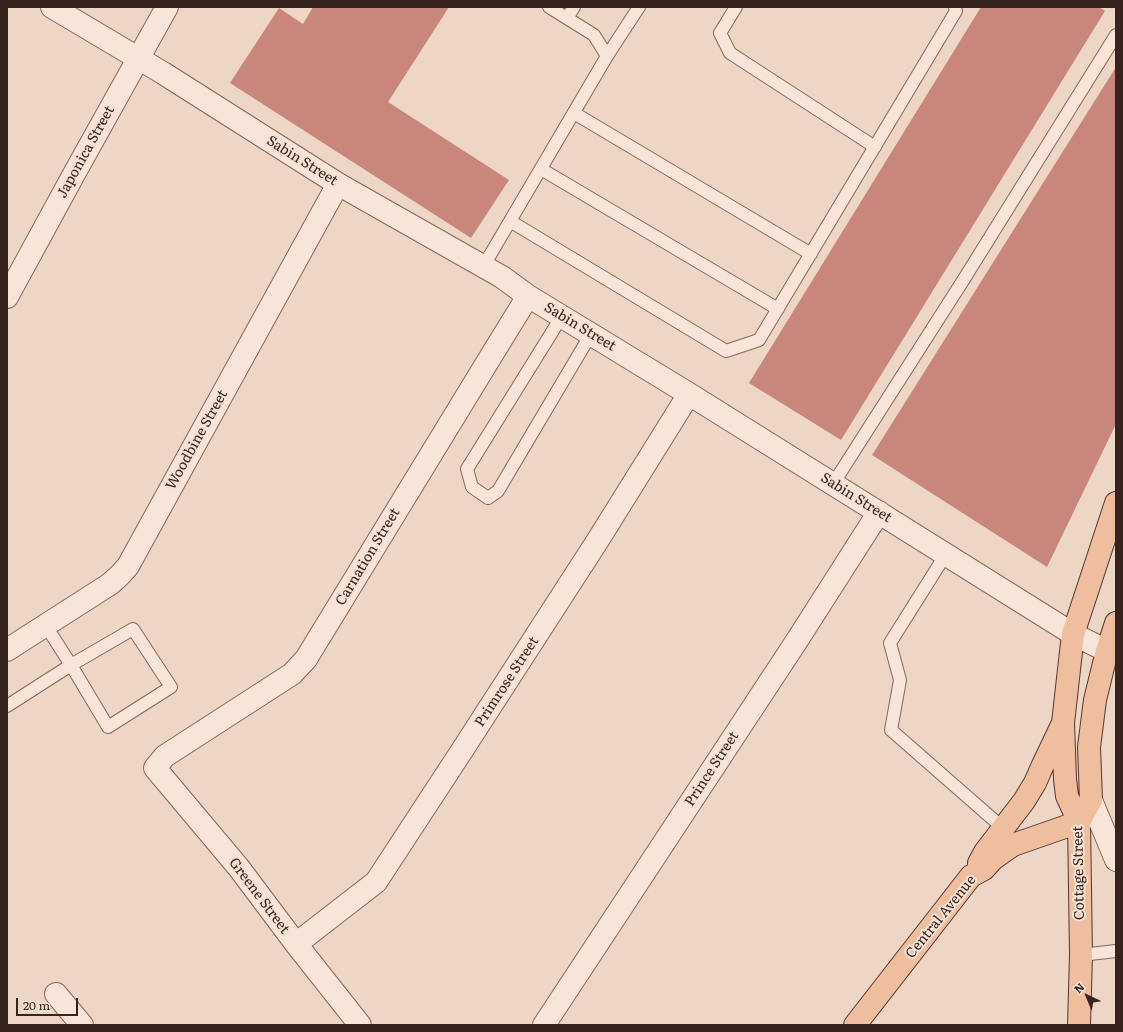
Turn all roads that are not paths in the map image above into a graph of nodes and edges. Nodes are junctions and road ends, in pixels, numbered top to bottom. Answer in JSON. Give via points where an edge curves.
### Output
{"nodes":[{"id":1,"x":52,"y":7,"type":"edge"},
{"id":2,"x":167,"y":7,"type":"edge"},
{"id":3,"x":549,"y":7,"type":"edge"},
{"id":4,"x":574,"y":7,"type":"edge"},
{"id":5,"x":639,"y":7,"type":"edge"},
{"id":6,"x":736,"y":7,"type":"edge"},
{"id":7,"x":955,"y":7,"type":"edge"},
{"id":8,"x":567,"y":18,"type":"junction"},
{"id":9,"x":1116,"y":35,"type":"edge"},
{"id":10,"x":607,"y":56,"type":"junction"},
{"id":11,"x":138,"y":58,"type":"junction"},
{"id":12,"x":574,"y":113,"type":"junction"},
{"id":13,"x":875,"y":147,"type":"junction"},
{"id":14,"x":541,"y":169,"type":"junction"},
{"id":15,"x":338,"y":184,"type":"junction"},
{"id":16,"x":510,"y":221,"type":"junction"},
{"id":17,"x":811,"y":254,"type":"junction"},
{"id":18,"x":483,"y":267,"type":"junction"},
{"id":19,"x":528,"y":296,"type":"junction"},
{"id":20,"x":7,"y":297,"type":"edge"},
{"id":21,"x":778,"y":309,"type":"junction"},
{"id":22,"x":562,"y":316,"type":"junction"},
{"id":23,"x":591,"y":334,"type":"junction"},
{"id":24,"x":689,"y":394,"type":"junction"},
{"id":25,"x":833,"y":484,"type":"junction"},
{"id":26,"x":1116,"y":503,"type":"edge"},
{"id":27,"x":879,"y":512,"type":"junction"},
{"id":28,"x":946,"y":554,"type":"junction"},
{"id":29,"x":1116,"y":623,"type":"edge"},
{"id":30,"x":46,"y":626,"type":"junction"},
{"id":31,"x":1073,"y":634,"type":"junction"},
{"id":32,"x":7,"y":650,"type":"edge"},
{"id":33,"x":1112,"y":653,"type":"edge"},
{"id":34,"x":71,"y":665,"type":"junction"},
{"id":35,"x":7,"y":706,"type":"edge"},
{"id":36,"x":1063,"y":723,"type":"junction"},
{"id":37,"x":156,"y":768,"type":"joint"},
{"id":38,"x":1091,"y":800,"type":"junction"},
{"id":39,"x":1079,"y":822,"type":"junction"},
{"id":40,"x":1004,"y":828,"type":"junction"},
{"id":41,"x":1116,"y":860,"type":"edge"},
{"id":42,"x":971,"y":876,"type":"junction"},
{"id":43,"x":296,"y":944,"type":"junction"},
{"id":44,"x":1116,"y":951,"type":"edge"},
{"id":45,"x":1081,"y":955,"type":"junction"},
{"id":46,"x":56,"y":994,"type":"dead end"},
{"id":47,"x":82,"y":1025,"type":"edge"},
{"id":48,"x":360,"y":1025,"type":"edge"},
{"id":49,"x":544,"y":1025,"type":"edge"},
{"id":50,"x":855,"y":1025,"type":"edge"},
{"id":51,"x":1079,"y":1025,"type":"edge"}],
"edges":[{"from":1,"to":11,"type":"street","name":"Sabin Street"},
{"from":2,"to":11,"type":"street","name":"Japonica Street"},
{"from":3,"to":8,"type":"lane"},
{"from":4,"to":8,"type":"lane"},
{"from":5,"to":10,"type":"lane"},
{"from":6,"to":13,"type":"lane","via":[[720,33],[730,53]]},
{"from":7,"to":13,"type":"lane","via":[[956,11]]},
{"from":8,"to":10,"type":"lane","via":[[594,35]]},
{"from":9,"to":25,"type":"lane"},
{"from":10,"to":12,"type":"lane"},
{"from":11,"to":15,"type":"street","name":"Sabin Street"},
{"from":11,"to":20,"type":"street","name":"Japonica Street"},
{"from":12,"to":14,"type":"lane"},
{"from":12,"to":17,"type":"lane"},
{"from":13,"to":17,"type":"lane"},
{"from":14,"to":16,"type":"lane"},
{"from":14,"to":21,"type":"lane"},
{"from":15,"to":18,"type":"street","name":"Sabin Street"},
{"from":15,"to":30,"type":"street","name":"Woodbine Street","via":[[128,566],[110,584]]},
{"from":16,"to":18,"type":"lane"},
{"from":16,"to":21,"type":"lane","via":[[726,351],[759,340]]},
{"from":17,"to":21,"type":"lane"},
{"from":18,"to":19,"type":"street","name":"Sabin Street"},
{"from":19,"to":22,"type":"street","name":"Sabin Street"},
{"from":19,"to":37,"type":"street","name":"Carnation Street","via":[[306,659],[292,674],[164,756]]},
{"from":22,"to":23,"type":"street","name":"Sabin Street"},
{"from":22,"to":23,"type":"lane","via":[[467,469],[472,487],[488,498],[498,491]]},
{"from":23,"to":24,"type":"street","name":"Sabin Street"},
{"from":24,"to":25,"type":"street","name":"Sabin Street"},
{"from":24,"to":43,"type":"street","name":"Primrose Street","via":[[594,546],[376,882]]},
{"from":25,"to":27,"type":"street","name":"Sabin Street"},
{"from":26,"to":31,"type":"main road"},
{"from":27,"to":28,"type":"street","name":"Sabin Street"},
{"from":27,"to":49,"type":"street","name":"Prince Street"},
{"from":28,"to":31,"type":"street","name":"Sabin Street"},
{"from":28,"to":40,"type":"lane","via":[[890,642],[900,680],[891,730]]},
{"from":29,"to":33,"type":"main road"},
{"from":30,"to":32,"type":"street","name":"Woodbine Street"},
{"from":30,"to":34,"type":"lane"},
{"from":31,"to":33,"type":"street","name":"Sabin Street"},
{"from":31,"to":36,"type":"main road"},
{"from":33,"to":38,"type":"main road","via":[[1095,700],[1089,747]]},
{"from":34,"to":34,"type":"lane","via":[[133,629],[171,687],[108,726]]},
{"from":34,"to":35,"type":"lane"},
{"from":36,"to":39,"type":"main road","name":"Cottage Street","via":[[1067,796]]},
{"from":36,"to":40,"type":"main road","via":[[1035,783]]},
{"from":37,"to":43,"type":"street","name":"Greene Street","via":[[239,868]]},
{"from":38,"to":39,"type":"main road"},
{"from":38,"to":41,"type":"street"},
{"from":39,"to":42,"type":"main road","name":"Central Avenue","via":[[1012,845],[984,869]]},
{"from":39,"to":45,"type":"main road","name":"Cottage Street"},
{"from":40,"to":42,"type":"main road","via":[[985,852]]},
{"from":42,"to":50,"type":"main road","name":"Central Avenue"},
{"from":43,"to":48,"type":"street","name":"Greene Street"},
{"from":44,"to":45,"type":"lane"},
{"from":45,"to":51,"type":"main road","name":"Cottage Street"},
{"from":46,"to":47,"type":"street"}]}
